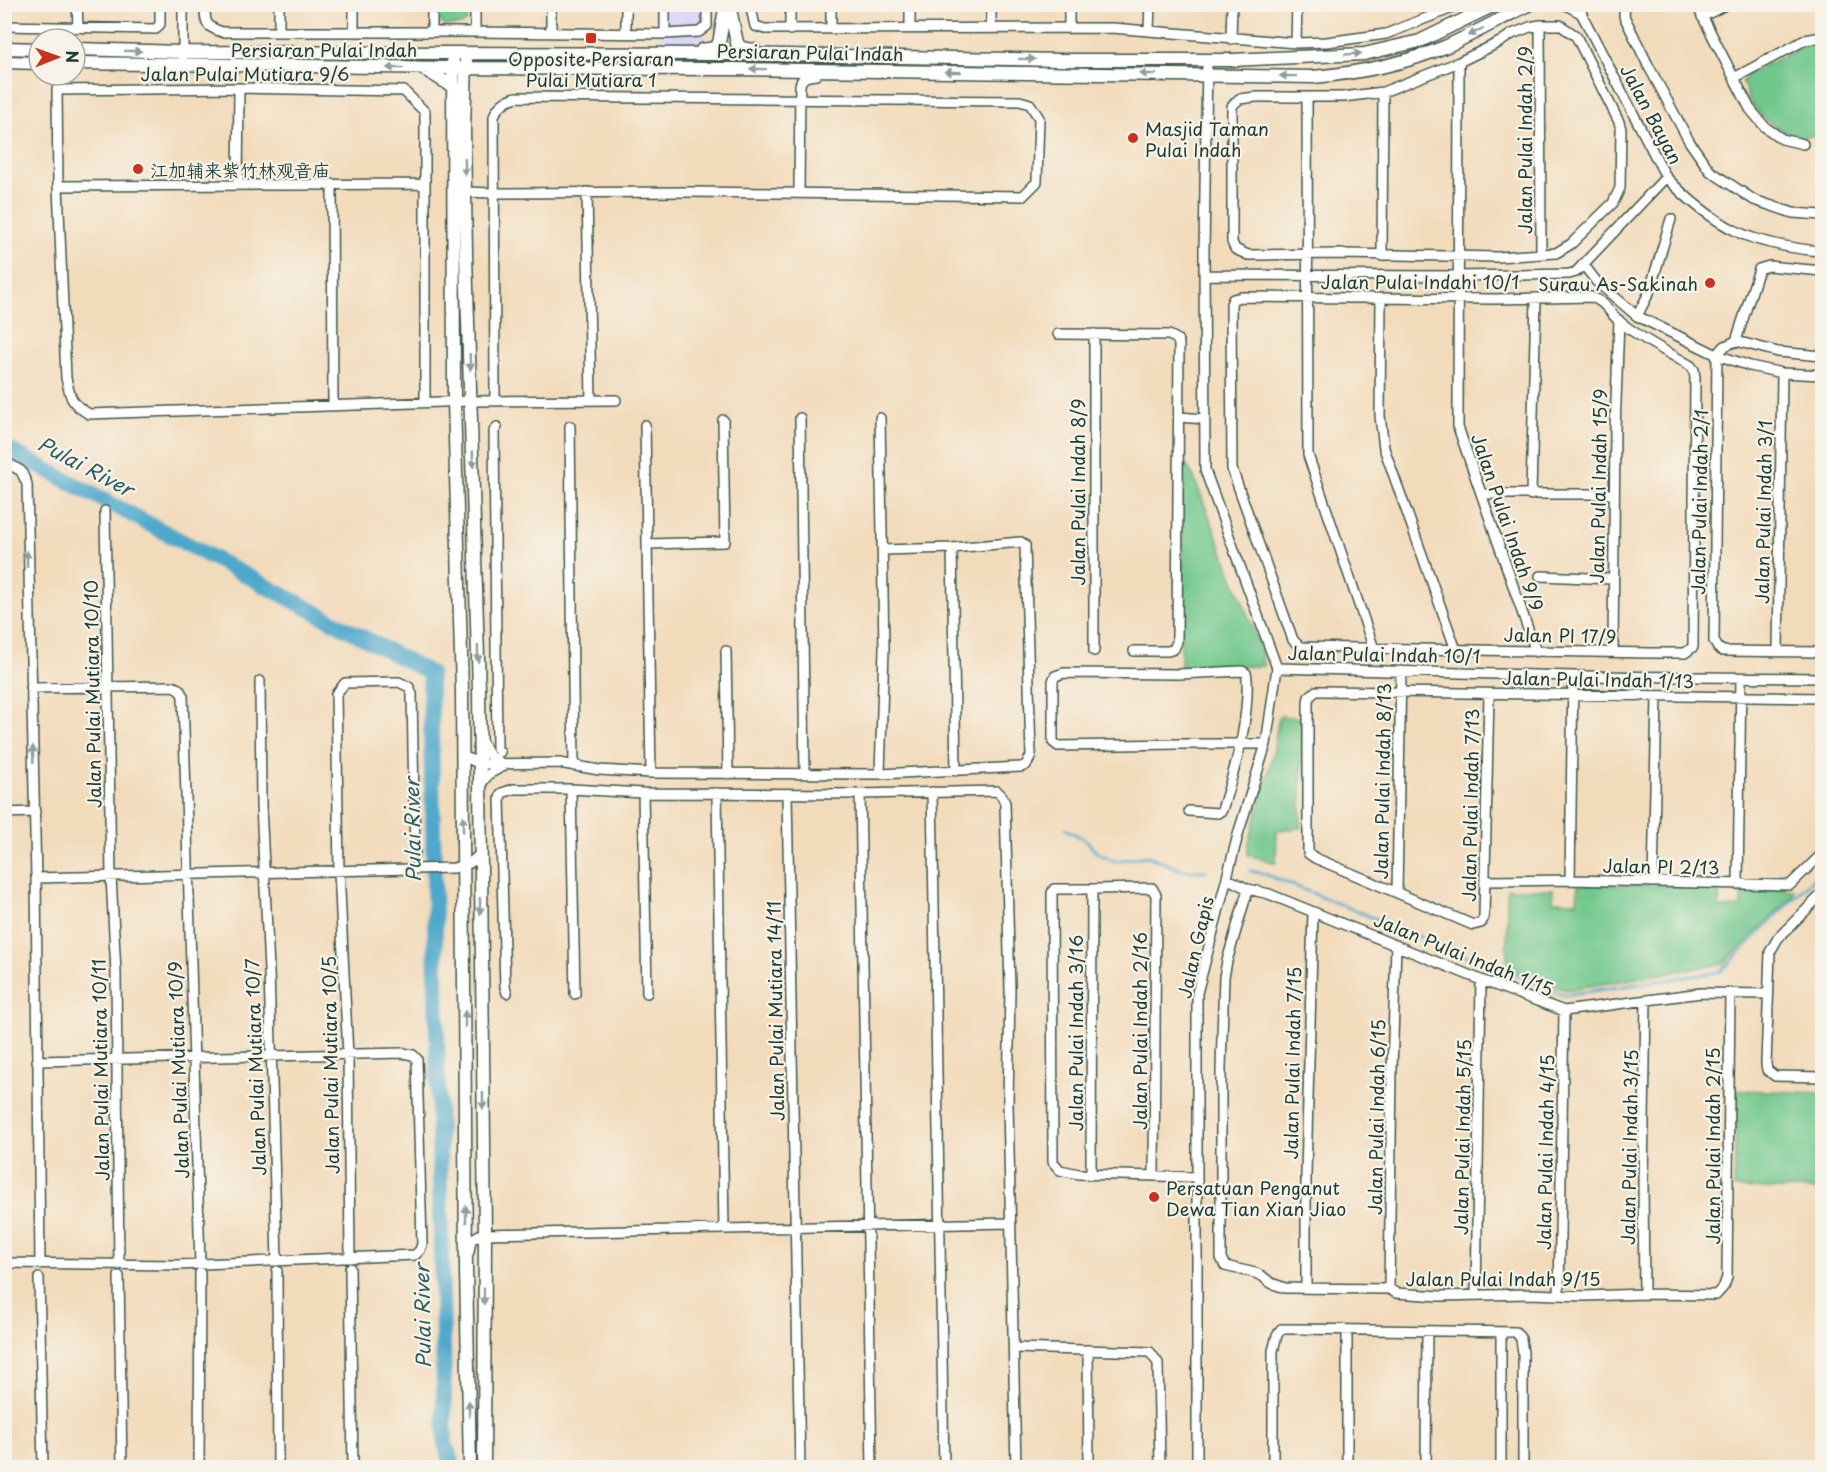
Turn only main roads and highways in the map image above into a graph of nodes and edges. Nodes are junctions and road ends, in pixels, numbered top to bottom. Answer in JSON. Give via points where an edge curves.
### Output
{"nodes":[{"id":1,"x":728,"y":4,"type":"edge"},
{"id":2,"x":1496,"y":4,"type":"edge"},
{"id":3,"x":1567,"y":4,"type":"edge"},
{"id":4,"x":1530,"y":5,"type":"edge"},
{"id":5,"x":1579,"y":7,"type":"edge"},
{"id":6,"x":4,"y":48,"type":"edge"},
{"id":7,"x":27,"y":49,"type":"edge"},
{"id":8,"x":87,"y":50,"type":"edge"},
{"id":9,"x":460,"y":53,"type":"junction"},
{"id":10,"x":678,"y":54,"type":"junction"},
{"id":11,"x":728,"y":54,"type":"junction"},
{"id":12,"x":780,"y":54,"type":"junction"},
{"id":13,"x":4,"y":62,"type":"edge"},
{"id":14,"x":27,"y":63,"type":"edge"},
{"id":15,"x":87,"y":64,"type":"edge"},
{"id":16,"x":421,"y":68,"type":"junction"},
{"id":17,"x":460,"y":68,"type":"junction"},
{"id":18,"x":484,"y":68,"type":"junction"},
{"id":19,"x":728,"y":69,"type":"junction"},
{"id":20,"x":460,"y":87,"type":"junction"},
{"id":21,"x":470,"y":1467,"type":"edge"},
{"id":22,"x":484,"y":1467,"type":"edge"}],
"edges":[{"from":1,"to":10,"type":"main road","via":[[717,46]]},
{"from":1,"to":11,"type":"main road"},
{"from":1,"to":12,"type":"main road","via":[[741,48]]},
{"from":12,"to":2,"type":"main road","name":"Persiaran Pulai Indah","one_way":true,"via":[[1207,61],[1364,54],[1420,40]]},
{"from":3,"to":5,"type":"main road"},
{"from":4,"to":19,"type":"main road","name":"Persiaran Pulai Indah","one_way":true,"via":[[1447,46],[1403,62],[1313,77]]},
{"from":6,"to":7,"type":"main road"},
{"from":8,"to":9,"type":"main road","name":"Persiaran Pulai Indah","one_way":true},
{"from":9,"to":10,"type":"main road","name":"Persiaran Pulai Indah"},
{"from":9,"to":17,"type":"main road"},
{"from":10,"to":11,"type":"main road","name":"Persiaran Pulai Indah"},
{"from":11,"to":12,"type":"main road","name":"Persiaran Pulai Indah"},
{"from":11,"to":19,"type":"main road"},
{"from":13,"to":14,"type":"main road"},
{"from":16,"to":15,"type":"main road","name":"Persiaran Pulai Indah","one_way":true},
{"from":16,"to":17,"type":"main road","name":"Persiaran Pulai Indah"},
{"from":16,"to":20,"type":"main road"},
{"from":17,"to":18,"type":"main road","name":"Persiaran Pulai Indah"},
{"from":17,"to":20,"type":"main road"},
{"from":18,"to":19,"type":"main road","name":"Persiaran Pulai Indah"},
{"from":18,"to":20,"type":"main road"},
{"from":21,"to":20,"type":"main road","one_way":true,"via":[[458,867],[463,756],[454,401]]},
{"from":20,"to":22,"type":"main road","one_way":true,"via":[[480,764]]}]}
